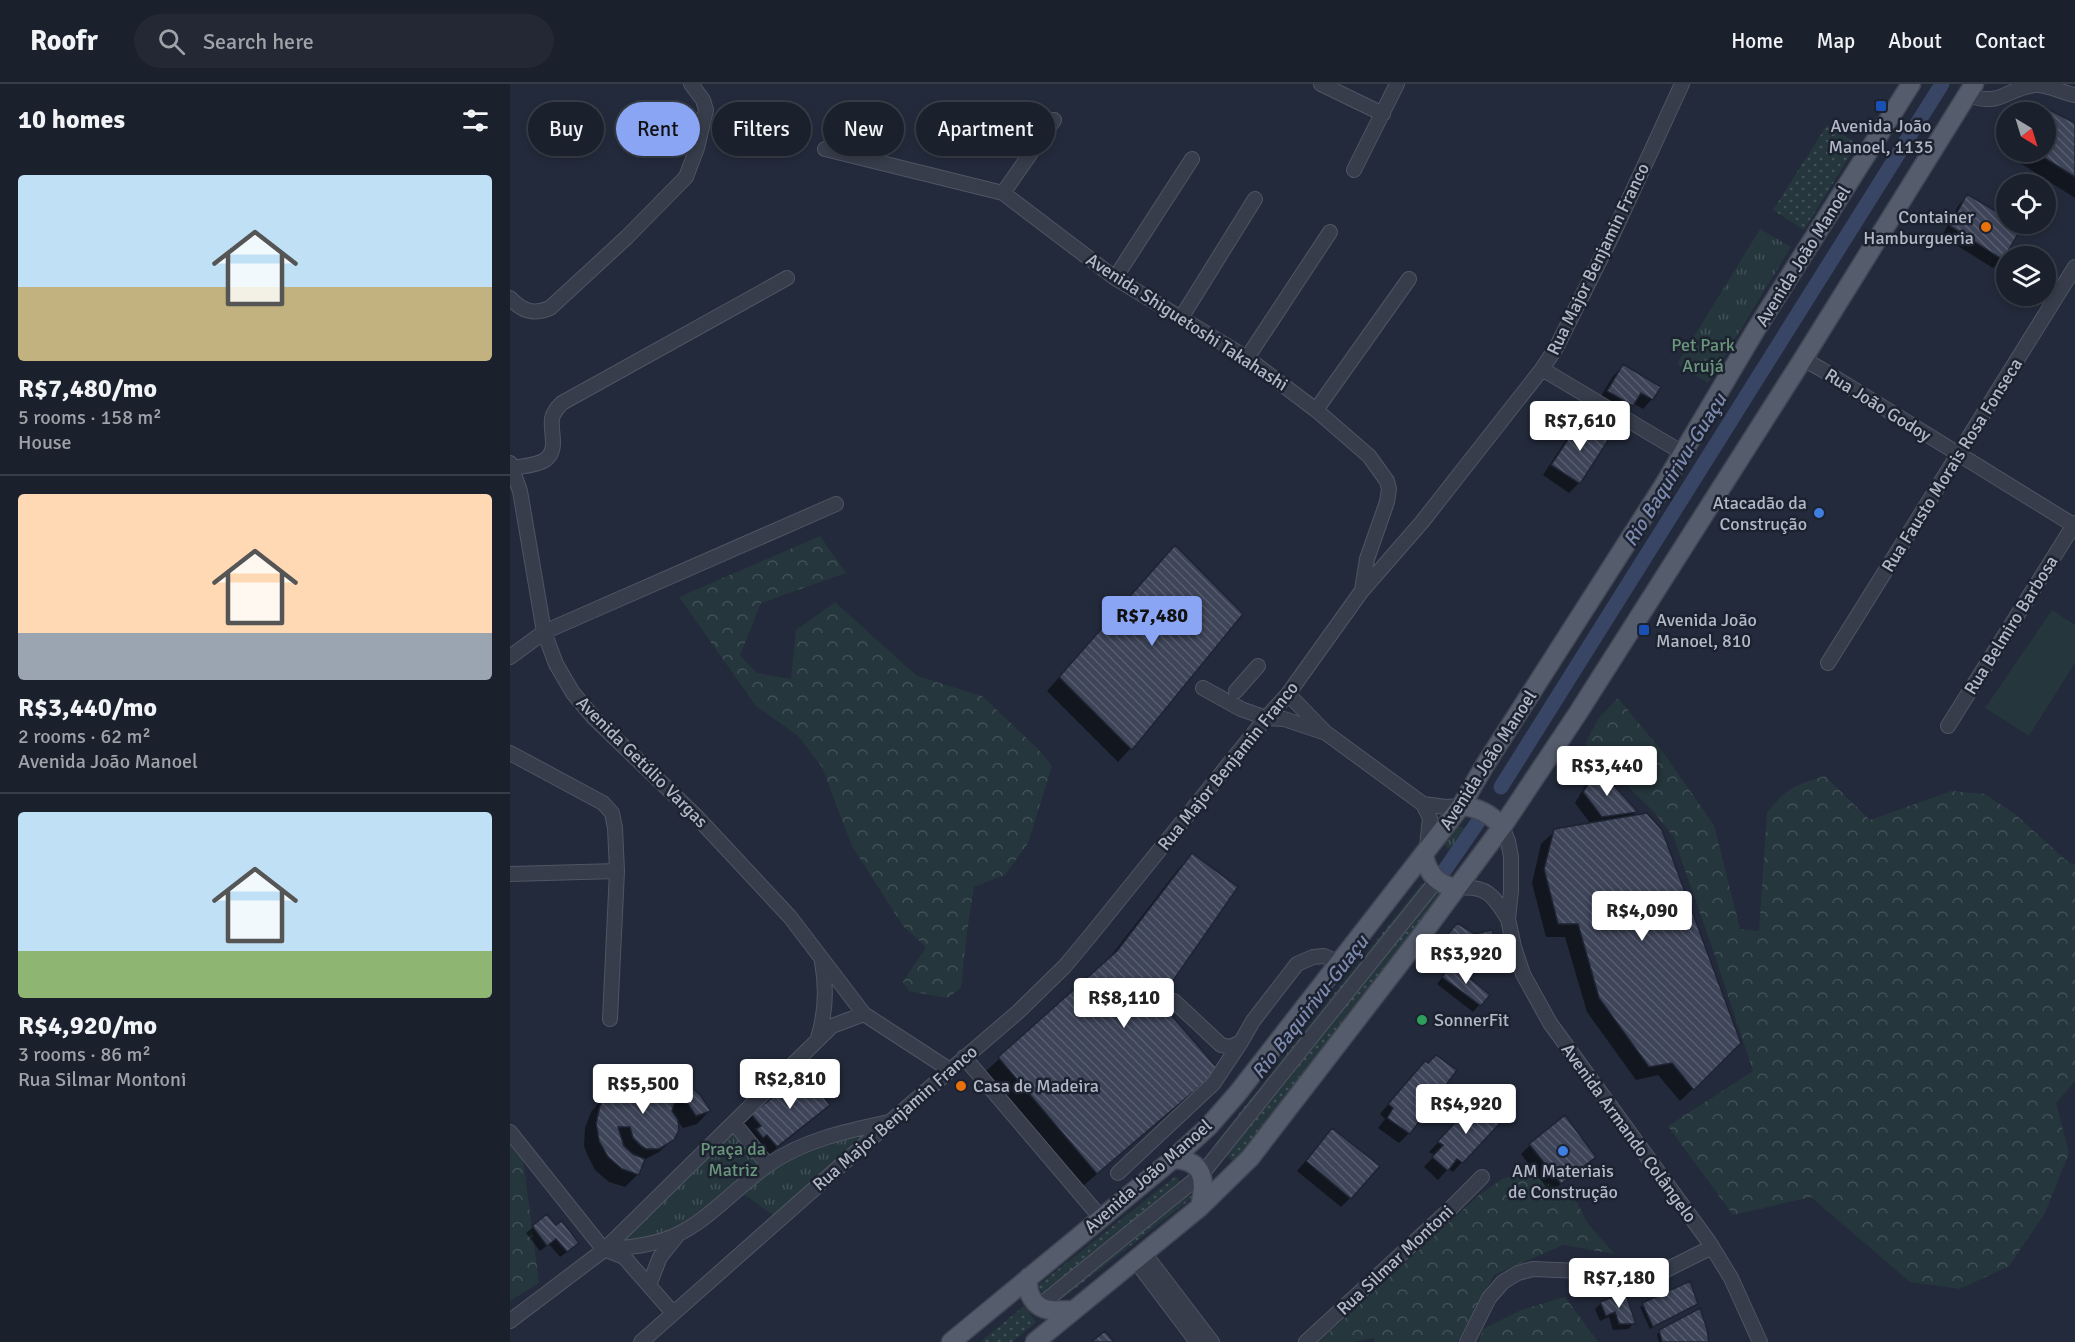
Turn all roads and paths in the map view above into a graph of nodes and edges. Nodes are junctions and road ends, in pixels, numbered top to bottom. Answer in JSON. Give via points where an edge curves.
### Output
{"nodes":[{"id":1,"x":691,"y":84,"type":"edge"},
{"id":2,"x":1321,"y":84,"type":"edge"},
{"id":3,"x":1397,"y":84,"type":"edge"},
{"id":4,"x":1682,"y":84,"type":"edge"},
{"id":5,"x":1911,"y":84,"type":"edge"},
{"id":6,"x":1971,"y":89,"type":"edge"},
{"id":7,"x":2075,"y":95,"type":"edge"},
{"id":8,"x":1383,"y":114,"type":"junction"},
{"id":9,"x":853,"y":156,"type":"edge"},
{"id":10,"x":1029,"y":156,"type":"edge"},
{"id":11,"x":1192,"y":159,"type":"dead end"},
{"id":12,"x":1354,"y":170,"type":"dead end"},
{"id":13,"x":1003,"y":193,"type":"junction"},
{"id":14,"x":1255,"y":199,"type":"dead end"},
{"id":15,"x":1330,"y":232,"type":"dead end"},
{"id":16,"x":2075,"y":267,"type":"edge"},
{"id":17,"x":787,"y":278,"type":"dead end"},
{"id":18,"x":1115,"y":278,"type":"junction"},
{"id":19,"x":1409,"y":279,"type":"dead end"},
{"id":20,"x":510,"y":298,"type":"edge"},
{"id":21,"x":1181,"y":318,"type":"junction"},
{"id":22,"x":1247,"y":358,"type":"junction"},
{"id":23,"x":1803,"y":359,"type":"junction"},
{"id":24,"x":1542,"y":369,"type":"junction"},
{"id":25,"x":1316,"y":410,"type":"junction"},
{"id":26,"x":1683,"y":453,"type":"junction"},
{"id":27,"x":1959,"y":456,"type":"junction"},
{"id":28,"x":511,"y":465,"type":"edge"},
{"id":29,"x":836,"y":504,"type":"dead end"},
{"id":30,"x":2074,"y":525,"type":"edge"},
{"id":31,"x":1361,"y":592,"type":"junction"},
{"id":32,"x":544,"y":632,"type":"junction"},
{"id":33,"x":510,"y":657,"type":"edge"},
{"id":34,"x":1828,"y":663,"type":"dead end"},
{"id":35,"x":1258,"y":666,"type":"dead end"},
{"id":36,"x":1203,"y":688,"type":"dead end"},
{"id":37,"x":1236,"y":691,"type":"dead end"},
{"id":38,"x":1288,"y":694,"type":"junction"},
{"id":39,"x":1266,"y":718,"type":"junction"},
{"id":40,"x":1948,"y":726,"type":"dead end"},
{"id":41,"x":1326,"y":733,"type":"junction"},
{"id":42,"x":510,"y":753,"type":"edge"},
{"id":43,"x":1423,"y":804,"type":"junction"},
{"id":44,"x":1461,"y":806,"type":"junction"},
{"id":45,"x":1502,"y":826,"type":"junction"},
{"id":46,"x":1424,"y":855,"type":"junction"},
{"id":47,"x":617,"y":871,"type":"junction"},
{"id":48,"x":510,"y":874,"type":"edge"},
{"id":49,"x":1437,"y":880,"type":"junction"},
{"id":50,"x":1456,"y":888,"type":"junction"},
{"id":51,"x":1508,"y":919,"type":"junction"},
{"id":52,"x":821,"y":957,"type":"junction"},
{"id":53,"x":1340,"y":963,"type":"junction"},
{"id":54,"x":1173,"y":1001,"type":"dead end"},
{"id":55,"x":864,"y":1014,"type":"junction"},
{"id":56,"x":610,"y":1019,"type":"dead end"},
{"id":57,"x":818,"y":1040,"type":"junction"},
{"id":58,"x":1241,"y":1042,"type":"junction"},
{"id":59,"x":964,"y":1057,"type":"junction"},
{"id":60,"x":950,"y":1070,"type":"junction"},
{"id":61,"x":891,"y":1121,"type":"junction"},
{"id":62,"x":734,"y":1122,"type":"junction"},
{"id":63,"x":510,"y":1132,"type":"edge"},
{"id":64,"x":1173,"y":1159,"type":"junction"},
{"id":65,"x":768,"y":1165,"type":"junction"},
{"id":66,"x":1118,"y":1173,"type":"dead end"},
{"id":67,"x":1202,"y":1174,"type":"junction"},
{"id":68,"x":1482,"y":1177,"type":"dead end"},
{"id":69,"x":1200,"y":1207,"type":"junction"},
{"id":70,"x":1101,"y":1218,"type":"junction"},
{"id":71,"x":681,"y":1232,"type":"junction"},
{"id":72,"x":1712,"y":1247,"type":"junction"},
{"id":73,"x":604,"y":1250,"type":"junction"},
{"id":74,"x":1140,"y":1256,"type":"junction"},
{"id":75,"x":1029,"y":1277,"type":"junction"},
{"id":76,"x":649,"y":1285,"type":"junction"},
{"id":77,"x":1039,"y":1306,"type":"junction"},
{"id":78,"x":1074,"y":1310,"type":"junction"},
{"id":79,"x":674,"y":1313,"type":"junction"},
{"id":80,"x":510,"y":1321,"type":"edge"},
{"id":81,"x":641,"y":1342,"type":"edge"},
{"id":82,"x":951,"y":1342,"type":"edge"},
{"id":83,"x":1035,"y":1342,"type":"edge"},
{"id":84,"x":1197,"y":1342,"type":"edge"},
{"id":85,"x":1212,"y":1342,"type":"edge"},
{"id":86,"x":1306,"y":1342,"type":"edge"},
{"id":87,"x":1467,"y":1342,"type":"edge"},
{"id":88,"x":1760,"y":1342,"type":"edge"}],
"edges":[{"from":1,"to":20,"type":"street","via":[[706,110],[686,177],[550,308],[526,311]]},
{"from":2,"to":8,"type":"street"},
{"from":3,"to":8,"type":"street"},
{"from":4,"to":24,"type":"street","name":"Rua Major Benjamin Franco","via":[[1613,234]]},
{"from":5,"to":26,"type":"main road","name":"Avenida João Manoel"},
{"from":6,"to":7,"type":"street","via":[[1982,100],[2045,84]]},
{"from":6,"to":23,"type":"main road"},
{"from":8,"to":12,"type":"street"},
{"from":9,"to":13,"type":"street","name":"Avenida Shiguetoshi Takahashi"},
{"from":10,"to":13,"type":"street"},
{"from":11,"to":18,"type":"street"},
{"from":13,"to":18,"type":"street","name":"Avenida Shiguetoshi Takahashi"},
{"from":14,"to":21,"type":"street"},
{"from":15,"to":22,"type":"street"},
{"from":16,"to":27,"type":"street","name":"Rua Fausto Morais Rosa Fonseca"},
{"from":17,"to":28,"type":"street","via":[[562,403],[552,419],[553,446],[545,460]]},
{"from":18,"to":21,"type":"street","name":"Avenida Shiguetoshi Takahashi"},
{"from":19,"to":25,"type":"street"},
{"from":21,"to":22,"type":"street","name":"Avenida Shiguetoshi Takahashi"},
{"from":22,"to":25,"type":"street","name":"Avenida Shiguetoshi Takahashi"},
{"from":23,"to":27,"type":"street","name":"Rua João Godoy"},
{"from":23,"to":45,"type":"main road","via":[[1610,664]]},
{"from":24,"to":26,"type":"street"},
{"from":24,"to":31,"type":"street","name":"Rua Major Benjamin Franco","via":[[1422,522]]},
{"from":25,"to":31,"type":"street","name":"Avenida Shiguetoshi Takahashi","via":[[1369,456],[1389,489]]},
{"from":26,"to":44,"type":"main road","name":"Avenida João Manoel"},
{"from":27,"to":30,"type":"street","name":"Rua João Godoy"},
{"from":27,"to":34,"type":"street","name":"Rua Fausto Morais Rosa Fonseca"},
{"from":28,"to":32,"type":"street","name":"Avenida Getúlio Vargas","via":[[520,491]]},
{"from":29,"to":32,"type":"street"},
{"from":30,"to":40,"type":"street","name":"Rua Belmiro Barbosa"},
{"from":31,"to":38,"type":"street","name":"Rua Major Benjamin Franco"},
{"from":32,"to":33,"type":"street"},
{"from":32,"to":52,"type":"street","name":"Avenida Getúlio Vargas","via":[[560,671],[583,706],[695,815],[790,917]]},
{"from":35,"to":37,"type":"street"},
{"from":36,"to":39,"type":"street"},
{"from":38,"to":39,"type":"street","name":"Rua Major Benjamin Franco"},
{"from":38,"to":41,"type":"street"},
{"from":39,"to":41,"type":"street","via":[[1284,719]]},
{"from":39,"to":59,"type":"street","name":"Rua Major Benjamin Franco","via":[[1065,966]]},
{"from":41,"to":43,"type":"street"},
{"from":42,"to":47,"type":"street","via":[[608,807],[615,824]]},
{"from":43,"to":44,"type":"street"},
{"from":43,"to":46,"type":"street","via":[[1431,827]]},
{"from":44,"to":45,"type":"main road","via":[[1481,810]]},
{"from":44,"to":46,"type":"main road","name":"Avenida João Manoel"},
{"from":45,"to":50,"type":"main road"},
{"from":45,"to":51,"type":"street","via":[[1511,857]]},
{"from":46,"to":49,"type":"main road","via":[[1428,870]]},
{"from":46,"to":53,"type":"main road","name":"Avenida João Manoel"},
{"from":47,"to":48,"type":"street"},
{"from":47,"to":56,"type":"street"},
{"from":49,"to":50,"type":"main road"},
{"from":49,"to":67,"type":"street"},
{"from":50,"to":51,"type":"street","via":[[1484,890],[1497,901]]},
{"from":50,"to":69,"type":"main road","via":[[1277,1125]]},
{"from":51,"to":72,"type":"street","name":"Avenida Armando Colângelo","via":[[1523,974],[1550,1023]]},
{"from":52,"to":55,"type":"street","name":"Avenida Getúlio Vargas"},
{"from":52,"to":57,"type":"street","name":"Avenida Getúlio Vargas","via":[[826,999]]},
{"from":53,"to":58,"type":"street","via":[[1324,956],[1297,964]]},
{"from":53,"to":64,"type":"main road","name":"Avenida João Manoel","via":[[1209,1126]]},
{"from":54,"to":58,"type":"street","via":[[1221,1045],[1231,1047]]},
{"from":55,"to":57,"type":"street","via":[[832,1026]]},
{"from":55,"to":60,"type":"street","name":"Avenida Getúlio Vargas"},
{"from":57,"to":62,"type":"street"},
{"from":58,"to":66,"type":"street","via":[[1213,1084]]},
{"from":59,"to":60,"type":"street","name":"Rua Major Benjamin Franco"},
{"from":59,"to":70,"type":"street"},
{"from":60,"to":61,"type":"street","name":"Rua Major Benjamin Franco"},
{"from":61,"to":65,"type":"street","via":[[833,1134]]},
{"from":61,"to":79,"type":"street","name":"Rua Major Benjamin Franco"},
{"from":62,"to":65,"type":"street"},
{"from":62,"to":73,"type":"street"},
{"from":63,"to":73,"type":"street"},
{"from":64,"to":67,"type":"main road","via":[[1186,1161]]},
{"from":64,"to":70,"type":"main road","name":"Avenida João Manoel"},
{"from":65,"to":71,"type":"street"},
{"from":67,"to":69,"type":"main road"},
{"from":67,"to":77,"type":"street"},
{"from":68,"to":86,"type":"street","name":"Rua Silmar Montoni"},
{"from":69,"to":74,"type":"main road"},
{"from":70,"to":75,"type":"main road","name":"Avenida João Manoel"},
{"from":71,"to":73,"type":"street","via":[[651,1244]]},
{"from":71,"to":76,"type":"street","via":[[660,1257]]},
{"from":72,"to":87,"type":"street","via":[[1646,1280],[1580,1270],[1533,1269],[1518,1273],[1489,1298]]},
{"from":72,"to":88,"type":"street","name":"Avenida Armando Colângelo"},
{"from":73,"to":76,"type":"street","via":[[624,1257]]},
{"from":73,"to":80,"type":"street"},
{"from":74,"to":78,"type":"main road"},
{"from":74,"to":84,"type":"street"},
{"from":74,"to":85,"type":"street"},
{"from":75,"to":77,"type":"main road","via":[[1028,1290]]},
{"from":75,"to":82,"type":"main road","name":"Avenida João Manoel"},
{"from":76,"to":79,"type":"street"},
{"from":77,"to":78,"type":"main road","via":[[1052,1311]]},
{"from":78,"to":83,"type":"main road"},
{"from":79,"to":81,"type":"street","name":"Rua Major Benjamin Franco"}]}
